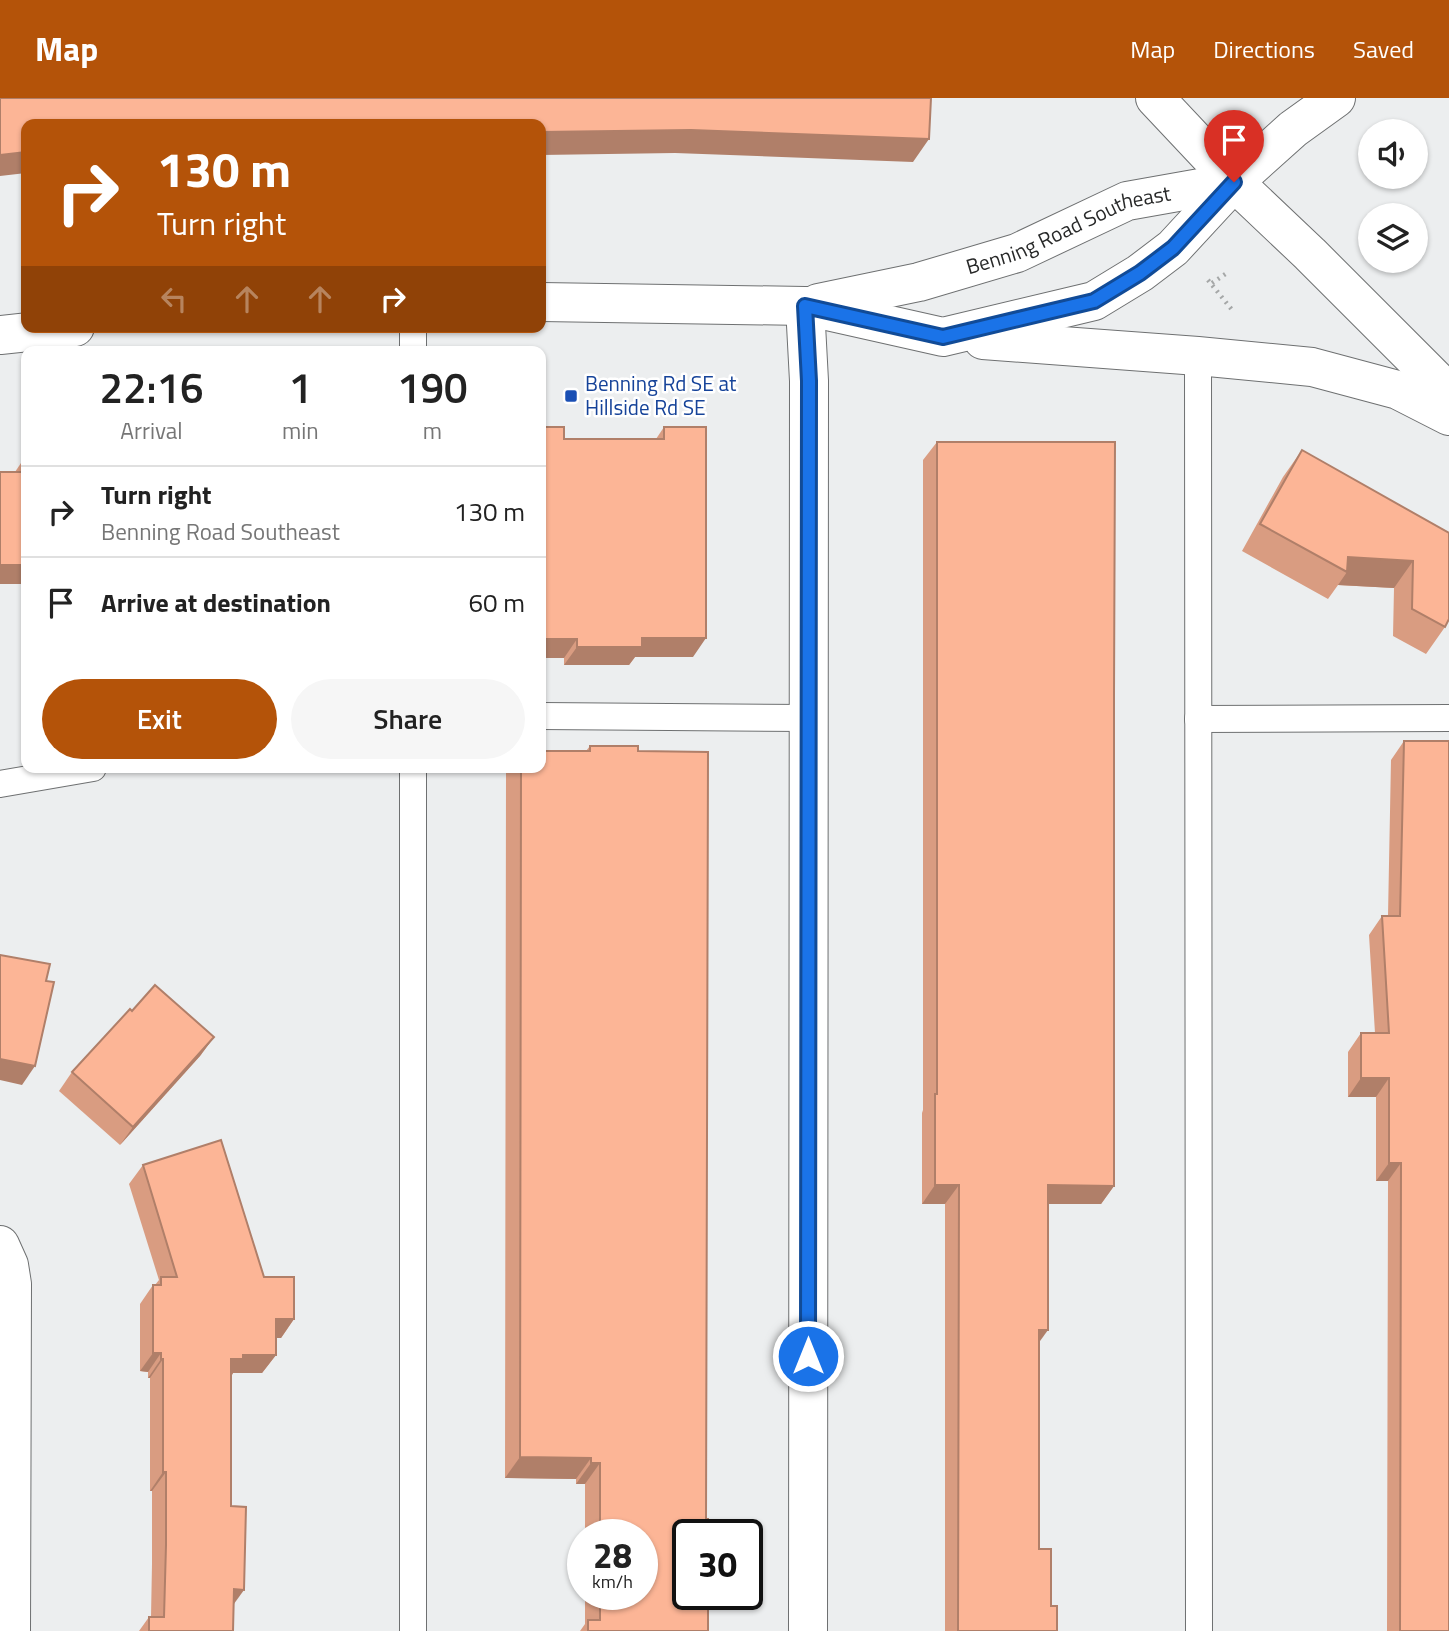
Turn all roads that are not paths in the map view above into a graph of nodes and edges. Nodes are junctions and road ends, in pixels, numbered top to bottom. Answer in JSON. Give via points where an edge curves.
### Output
{"nodes":[{"id":1,"x":1155,"y":98,"type":"edge"},
{"id":2,"x":1336,"y":98,"type":"edge"},
{"id":3,"x":1234,"y":182,"type":"junction"},
{"id":4,"x":546,"y":302,"type":"edge"},
{"id":5,"x":805,"y":306,"type":"junction"},
{"id":6,"x":21,"y":333,"type":"edge"},
{"id":7,"x":0,"y":335,"type":"edge"},
{"id":8,"x":943,"y":337,"type":"junction"},
{"id":9,"x":1198,"y":356,"type":"junction"},
{"id":10,"x":1449,"y":393,"type":"edge"},
{"id":11,"x":1449,"y":416,"type":"edge"},
{"id":12,"x":546,"y":716,"type":"edge"},
{"id":13,"x":809,"y":718,"type":"junction"},
{"id":14,"x":1449,"y":718,"type":"edge"},
{"id":15,"x":1198,"y":719,"type":"junction"},
{"id":16,"x":62,"y":773,"type":"edge"},
{"id":17,"x":413,"y":773,"type":"edge"},
{"id":18,"x":0,"y":783,"type":"edge"},
{"id":19,"x":0,"y":1245,"type":"edge"},
{"id":20,"x":12,"y":1631,"type":"edge"},
{"id":21,"x":413,"y":1631,"type":"edge"},
{"id":22,"x":808,"y":1631,"type":"edge"},
{"id":23,"x":1199,"y":1631,"type":"edge"}],
"edges":[{"from":1,"to":3,"type":"main road"},
{"from":2,"to":3,"type":"main road"},
{"from":3,"to":5,"type":"main road","name":"Benning Road Southeast","via":[[1127,201],[1017,253],[919,282]]},
{"from":3,"to":8,"type":"main road","name":"Benning Road Southeast","via":[[1173,248],[1094,301]]},
{"from":3,"to":10,"type":"main road"},
{"from":4,"to":5,"type":"main road","name":"Benning Road Southeast"},
{"from":5,"to":8,"type":"main road","name":"Benning Road Southeast"},
{"from":5,"to":13,"type":"main road"},
{"from":6,"to":7,"type":"main road"},
{"from":8,"to":9,"type":"main road"},
{"from":9,"to":11,"type":"main road","via":[[1312,367],[1398,390]]},
{"from":9,"to":15,"type":"lane"},
{"from":12,"to":13,"type":"lane"},
{"from":13,"to":22,"type":"main road"},
{"from":14,"to":15,"type":"lane"},
{"from":15,"to":23,"type":"lane"},
{"from":16,"to":18,"type":"lane"},
{"from":17,"to":21,"type":"lane"},
{"from":19,"to":20,"type":"main road","via":[[12,1284]]}]}
